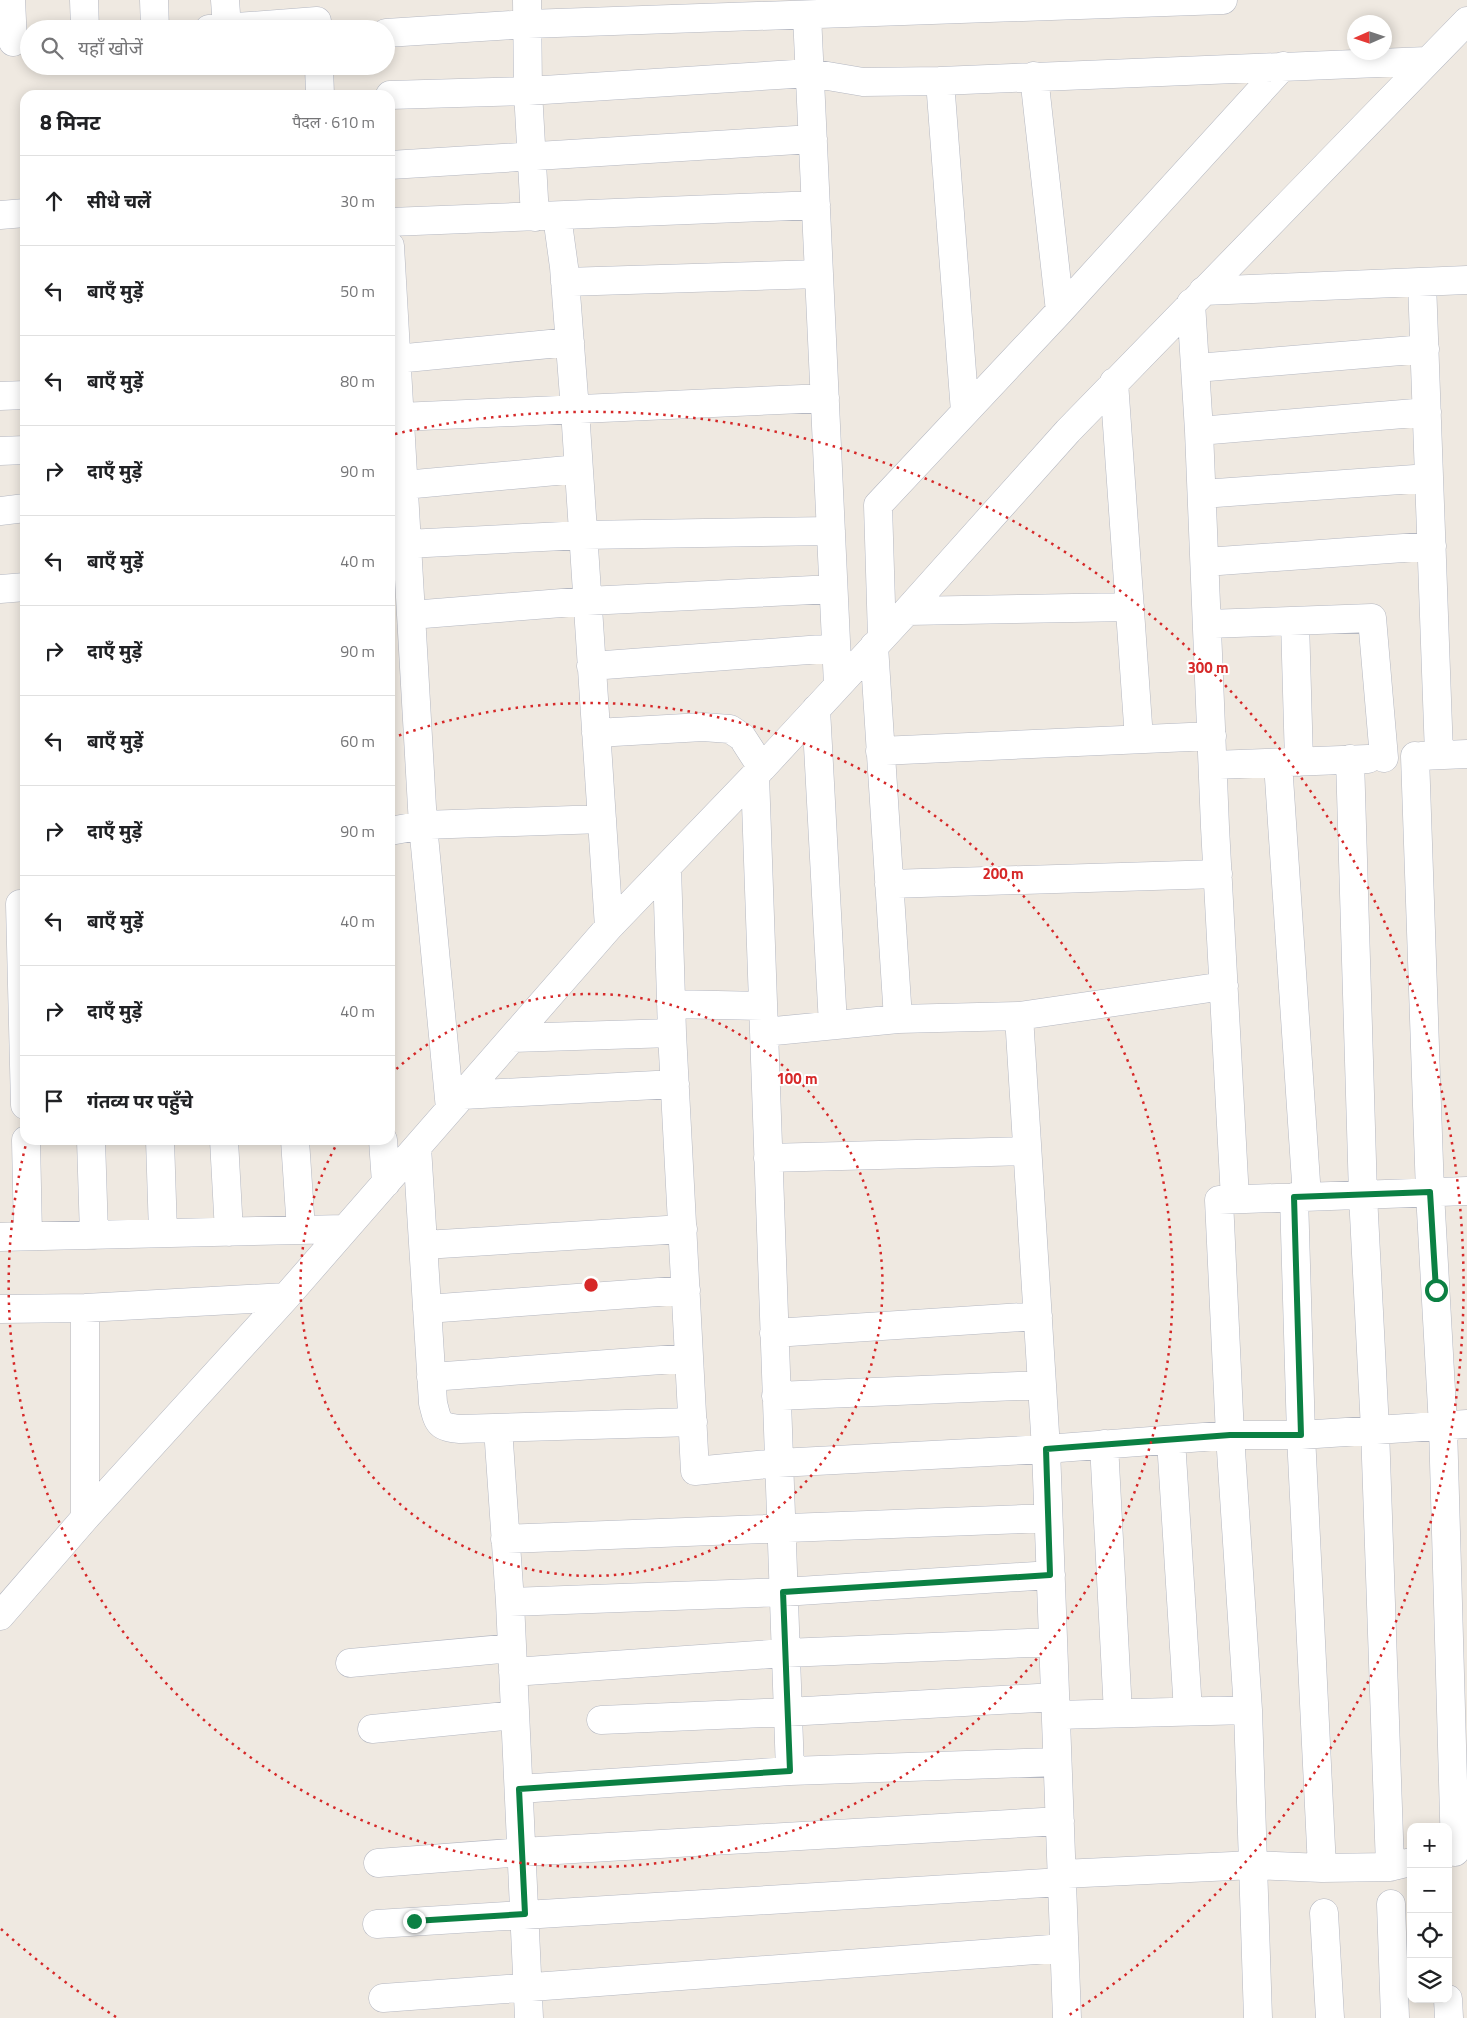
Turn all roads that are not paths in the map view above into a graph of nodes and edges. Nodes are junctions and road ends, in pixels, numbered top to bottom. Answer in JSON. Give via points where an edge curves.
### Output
{"nodes":[{"id":1,"x":11,"y":0,"type":"edge"},
{"id":2,"x":84,"y":0,"type":"edge"},
{"id":3,"x":154,"y":0,"type":"edge"},
{"id":4,"x":225,"y":0,"type":"edge"},
{"id":5,"x":1223,"y":0,"type":"edge"},
{"id":6,"x":528,"y":12,"type":"edge"},
{"id":7,"x":807,"y":15,"type":"junction"},
{"id":8,"x":317,"y":17,"type":"edge"},
{"id":9,"x":85,"y":20,"type":"edge"},
{"id":10,"x":155,"y":20,"type":"edge"},
{"id":11,"x":220,"y":20,"type":"edge"},
{"id":12,"x":290,"y":20,"type":"edge"},
{"id":13,"x":1467,"y":21,"type":"edge"},
{"id":14,"x":395,"y":32,"type":"edge"},
{"id":15,"x":14,"y":42,"type":"edge"},
{"id":16,"x":1428,"y":60,"type":"junction"},
{"id":17,"x":1283,"y":66,"type":"junction"},
{"id":18,"x":810,"y":73,"type":"junction"},
{"id":19,"x":319,"y":75,"type":"edge"},
{"id":20,"x":1034,"y":76,"type":"junction"},
{"id":21,"x":940,"y":81,"type":"junction"},
{"id":22,"x":320,"y":90,"type":"edge"},
{"id":23,"x":528,"y":90,"type":"junction"},
{"id":24,"x":395,"y":95,"type":"edge"},
{"id":25,"x":813,"y":139,"type":"junction"},
{"id":26,"x":532,"y":157,"type":"junction"},
{"id":27,"x":395,"y":164,"type":"edge"},
{"id":28,"x":816,"y":205,"type":"junction"},
{"id":29,"x":20,"y":213,"type":"edge"},
{"id":30,"x":0,"y":215,"type":"edge"},
{"id":31,"x":546,"y":216,"type":"junction"},
{"id":32,"x":395,"y":222,"type":"edge"},
{"id":33,"x":819,"y":274,"type":"junction"},
{"id":34,"x":1467,"y":280,"type":"edge"},
{"id":35,"x":565,"y":282,"type":"junction"},
{"id":36,"x":1422,"y":282,"type":"junction"},
{"id":37,"x":1197,"y":297,"type":"junction"},
{"id":38,"x":1060,"y":311,"type":"junction"},
{"id":39,"x":395,"y":339,"type":"edge"},
{"id":40,"x":570,"y":342,"type":"junction"},
{"id":41,"x":1425,"y":348,"type":"junction"},
{"id":42,"x":396,"y":358,"type":"junction"},
{"id":43,"x":1196,"y":368,"type":"junction"},
{"id":44,"x":1114,"y":382,"type":"junction"},
{"id":45,"x":20,"y":395,"type":"edge"},
{"id":46,"x":0,"y":396,"type":"edge"},
{"id":47,"x":825,"y":398,"type":"junction"},
{"id":48,"x":576,"y":410,"type":"junction"},
{"id":49,"x":965,"y":412,"type":"junction"},
{"id":50,"x":1427,"y":412,"type":"junction"},
{"id":51,"x":400,"y":417,"type":"junction"},
{"id":52,"x":1199,"y":431,"type":"junction"},
{"id":53,"x":20,"y":450,"type":"edge"},
{"id":54,"x":0,"y":451,"type":"edge"},
{"id":55,"x":578,"y":468,"type":"junction"},
{"id":56,"x":1429,"y":478,"type":"junction"},
{"id":57,"x":404,"y":485,"type":"junction"},
{"id":58,"x":1202,"y":494,"type":"junction"},
{"id":59,"x":20,"y":508,"type":"edge"},
{"id":60,"x":0,"y":510,"type":"edge"},
{"id":61,"x":831,"y":531,"type":"junction"},
{"id":62,"x":583,"y":534,"type":"junction"},
{"id":63,"x":407,"y":544,"type":"junction"},
{"id":64,"x":1432,"y":546,"type":"junction"},
{"id":65,"x":1205,"y":562,"type":"junction"},
{"id":66,"x":20,"y":587,"type":"edge"},
{"id":67,"x":0,"y":589,"type":"edge"},
{"id":68,"x":834,"y":589,"type":"junction"},
{"id":69,"x":587,"y":601,"type":"junction"},
{"id":70,"x":1130,"y":607,"type":"junction"},
{"id":71,"x":907,"y":611,"type":"junction"},
{"id":72,"x":412,"y":615,"type":"junction"},
{"id":73,"x":1295,"y":621,"type":"junction"},
{"id":74,"x":1207,"y":624,"type":"junction"},
{"id":75,"x":878,"y":642,"type":"junction"},
{"id":76,"x":836,"y":648,"type":"junction"},
{"id":77,"x":592,"y":666,"type":"junction"},
{"id":78,"x":838,"y":685,"type":"junction"},
{"id":79,"x":816,"y":710,"type":"junction"},
{"id":80,"x":596,"y":733,"type":"junction"},
{"id":81,"x":1212,"y":736,"type":"junction"},
{"id":82,"x":1139,"y":739,"type":"junction"},
{"id":83,"x":880,"y":751,"type":"junction"},
{"id":84,"x":1467,"y":754,"type":"edge"},
{"id":85,"x":1427,"y":756,"type":"junction"},
{"id":86,"x":1384,"y":758,"type":"junction"},
{"id":87,"x":1350,"y":759,"type":"junction"},
{"id":88,"x":1288,"y":762,"type":"junction"},
{"id":89,"x":1213,"y":765,"type":"junction"},
{"id":90,"x":759,"y":772,"type":"junction"},
{"id":91,"x":602,"y":818,"type":"junction"},
{"id":92,"x":424,"y":825,"type":"junction"},
{"id":93,"x":395,"y":830,"type":"edge"},
{"id":94,"x":667,"y":867,"type":"junction"},
{"id":95,"x":1218,"y":874,"type":"junction"},
{"id":96,"x":889,"y":884,"type":"junction"},
{"id":97,"x":15,"y":904,"type":"edge"},
{"id":98,"x":609,"y":927,"type":"junction"},
{"id":99,"x":1224,"y":986,"type":"junction"},
{"id":100,"x":20,"y":1004,"type":"edge"},
{"id":101,"x":672,"y":1004,"type":"junction"},
{"id":102,"x":1019,"y":1016,"type":"junction"},
{"id":103,"x":763,"y":1019,"type":"junction"},
{"id":104,"x":898,"y":1019,"type":"junction"},
{"id":105,"x":833,"y":1025,"type":"junction"},
{"id":106,"x":672,"y":1033,"type":"junction"},
{"id":107,"x":512,"y":1038,"type":"junction"},
{"id":108,"x":675,"y":1084,"type":"junction"},
{"id":109,"x":457,"y":1102,"type":"junction"},
{"id":110,"x":26,"y":1145,"type":"edge"},
{"id":111,"x":91,"y":1145,"type":"edge"},
{"id":112,"x":160,"y":1145,"type":"edge"},
{"id":113,"x":224,"y":1145,"type":"edge"},
{"id":114,"x":295,"y":1145,"type":"edge"},
{"id":115,"x":383,"y":1145,"type":"edge"},
{"id":116,"x":417,"y":1147,"type":"junction"},
{"id":117,"x":1027,"y":1151,"type":"junction"},
{"id":118,"x":768,"y":1158,"type":"junction"},
{"id":119,"x":386,"y":1182,"type":"junction"},
{"id":120,"x":1467,"y":1191,"type":"edge"},
{"id":121,"x":1430,"y":1192,"type":"junction"},
{"id":122,"x":1363,"y":1195,"type":"junction"},
{"id":123,"x":1300,"y":1197,"type":"junction"},
{"id":124,"x":1235,"y":1199,"type":"junction"},
{"id":125,"x":683,"y":1229,"type":"junction"},
{"id":126,"x":301,"y":1230,"type":"junction"},
{"id":127,"x":344,"y":1230,"type":"junction"},
{"id":128,"x":229,"y":1232,"type":"junction"},
{"id":129,"x":163,"y":1233,"type":"junction"},
{"id":130,"x":94,"y":1235,"type":"junction"},
{"id":131,"x":28,"y":1236,"type":"junction"},
{"id":132,"x":0,"y":1237,"type":"edge"},
{"id":133,"x":424,"y":1245,"type":"junction"},
{"id":134,"x":686,"y":1290,"type":"junction"},
{"id":135,"x":286,"y":1297,"type":"junction"},
{"id":136,"x":0,"y":1308,"type":"edge"},
{"id":137,"x":85,"y":1308,"type":"junction"},
{"id":138,"x":427,"y":1309,"type":"junction"},
{"id":139,"x":1038,"y":1316,"type":"junction"},
{"id":140,"x":774,"y":1333,"type":"junction"},
{"id":141,"x":689,"y":1358,"type":"junction"},
{"id":142,"x":431,"y":1377,"type":"junction"},
{"id":143,"x":1042,"y":1385,"type":"junction"},
{"id":144,"x":776,"y":1396,"type":"junction"},
{"id":145,"x":693,"y":1422,"type":"junction"},
{"id":146,"x":1455,"y":1425,"type":"edge"},
{"id":147,"x":498,"y":1428,"type":"junction"},
{"id":148,"x":1374,"y":1429,"type":"junction"},
{"id":149,"x":1230,"y":1435,"type":"junction"},
{"id":150,"x":1301,"y":1435,"type":"junction"},
{"id":151,"x":1171,"y":1440,"type":"junction"},
{"id":152,"x":1104,"y":1444,"type":"junction"},
{"id":153,"x":1046,"y":1449,"type":"junction"},
{"id":154,"x":778,"y":1463,"type":"junction"},
{"id":155,"x":86,"y":1518,"type":"junction"},
{"id":156,"x":1048,"y":1518,"type":"junction"},
{"id":157,"x":780,"y":1530,"type":"junction"},
{"id":158,"x":505,"y":1539,"type":"junction"},
{"id":159,"x":1050,"y":1575,"type":"junction"},
{"id":160,"x":783,"y":1592,"type":"junction"},
{"id":161,"x":510,"y":1602,"type":"junction"},
{"id":162,"x":0,"y":1616,"type":"edge"},
{"id":163,"x":1053,"y":1642,"type":"junction"},
{"id":164,"x":785,"y":1653,"type":"junction"},
{"id":165,"x":513,"y":1660,"type":"junction"},
{"id":166,"x":350,"y":1663,"type":"dead end"},
{"id":167,"x":1055,"y":1706,"type":"junction"},
{"id":168,"x":1248,"y":1710,"type":"junction"},
{"id":169,"x":1188,"y":1711,"type":"junction"},
{"id":170,"x":787,"y":1712,"type":"junction"},
{"id":171,"x":1118,"y":1713,"type":"junction"},
{"id":172,"x":515,"y":1715,"type":"junction"},
{"id":173,"x":601,"y":1720,"type":"dead end"},
{"id":174,"x":372,"y":1729,"type":"dead end"},
{"id":175,"x":1057,"y":1762,"type":"junction"},
{"id":176,"x":790,"y":1771,"type":"junction"},
{"id":177,"x":519,"y":1789,"type":"junction"},
{"id":178,"x":1060,"y":1821,"type":"junction"},
{"id":179,"x":522,"y":1852,"type":"junction"},
{"id":180,"x":1457,"y":1852,"type":"edge"},
{"id":181,"x":378,"y":1863,"type":"dead end"},
{"id":182,"x":1400,"y":1865,"type":"edge"},
{"id":183,"x":1254,"y":1866,"type":"junction"},
{"id":184,"x":1322,"y":1868,"type":"junction"},
{"id":185,"x":1062,"y":1878,"type":"junction"},
{"id":186,"x":1391,"y":1904,"type":"dead end"},
{"id":187,"x":1324,"y":1913,"type":"dead end"},
{"id":188,"x":525,"y":1914,"type":"junction"},
{"id":189,"x":377,"y":1924,"type":"dead end"},
{"id":190,"x":1064,"y":1948,"type":"junction"},
{"id":191,"x":528,"y":1987,"type":"junction"},
{"id":192,"x":383,"y":1998,"type":"dead end"},
{"id":193,"x":1448,"y":2003,"type":"edge"},
{"id":194,"x":530,"y":2018,"type":"edge"},
{"id":195,"x":1067,"y":2018,"type":"edge"},
{"id":196,"x":1258,"y":2018,"type":"edge"},
{"id":197,"x":1330,"y":2018,"type":"edge"},
{"id":198,"x":1395,"y":2018,"type":"edge"},
{"id":199,"x":1449,"y":2018,"type":"edge"}],
"edges":[{"from":1,"to":15,"type":"street"},
{"from":2,"to":9,"type":"street"},
{"from":3,"to":10,"type":"street"},
{"from":4,"to":11,"type":"street"},
{"from":5,"to":7,"type":"street"},
{"from":6,"to":7,"type":"street"},
{"from":6,"to":14,"type":"street"},
{"from":6,"to":23,"type":"street"},
{"from":7,"to":18,"type":"street"},
{"from":8,"to":12,"type":"street"},
{"from":13,"to":16,"type":"street"},
{"from":16,"to":17,"type":"street"},
{"from":16,"to":37,"type":"street"},
{"from":17,"to":20,"type":"street"},
{"from":17,"to":38,"type":"street"},
{"from":18,"to":21,"type":"street","via":[[863,82]]},
{"from":18,"to":23,"type":"street"},
{"from":18,"to":25,"type":"street"},
{"from":19,"to":22,"type":"street"},
{"from":20,"to":21,"type":"street"},
{"from":20,"to":38,"type":"street"},
{"from":21,"to":49,"type":"street"},
{"from":23,"to":24,"type":"street"},
{"from":23,"to":26,"type":"street"},
{"from":25,"to":26,"type":"street"},
{"from":25,"to":28,"type":"street"},
{"from":26,"to":27,"type":"street"},
{"from":26,"to":31,"type":"street"},
{"from":28,"to":31,"type":"street"},
{"from":28,"to":33,"type":"street"},
{"from":29,"to":30,"type":"street"},
{"from":31,"to":32,"type":"street"},
{"from":31,"to":35,"type":"street"},
{"from":33,"to":35,"type":"street"},
{"from":33,"to":47,"type":"street"},
{"from":34,"to":36,"type":"street"},
{"from":35,"to":40,"type":"street"},
{"from":36,"to":37,"type":"street"},
{"from":36,"to":41,"type":"street"},
{"from":37,"to":43,"type":"street"},
{"from":37,"to":44,"type":"street"},
{"from":38,"to":49,"type":"street"},
{"from":39,"to":42,"type":"street"},
{"from":40,"to":42,"type":"street"},
{"from":40,"to":48,"type":"street"},
{"from":41,"to":43,"type":"street"},
{"from":41,"to":50,"type":"street"},
{"from":42,"to":51,"type":"street"},
{"from":43,"to":52,"type":"street"},
{"from":44,"to":70,"type":"street"},
{"from":44,"to":71,"type":"street"},
{"from":45,"to":46,"type":"street"},
{"from":47,"to":48,"type":"street"},
{"from":47,"to":61,"type":"street"},
{"from":48,"to":51,"type":"street"},
{"from":48,"to":55,"type":"street"},
{"from":49,"to":75,"type":"street","via":[[878,505]]},
{"from":50,"to":52,"type":"street"},
{"from":50,"to":56,"type":"street"},
{"from":51,"to":57,"type":"street"},
{"from":52,"to":58,"type":"street"},
{"from":53,"to":54,"type":"street"},
{"from":55,"to":57,"type":"street"},
{"from":55,"to":62,"type":"street"},
{"from":56,"to":58,"type":"street"},
{"from":56,"to":64,"type":"street"},
{"from":57,"to":63,"type":"street"},
{"from":58,"to":65,"type":"street"},
{"from":59,"to":60,"type":"street"},
{"from":61,"to":62,"type":"street"},
{"from":61,"to":68,"type":"street"},
{"from":62,"to":63,"type":"street"},
{"from":62,"to":69,"type":"street"},
{"from":63,"to":72,"type":"street"},
{"from":64,"to":65,"type":"street"},
{"from":64,"to":85,"type":"street"},
{"from":65,"to":74,"type":"street"},
{"from":66,"to":67,"type":"street"},
{"from":68,"to":69,"type":"street"},
{"from":68,"to":76,"type":"street"},
{"from":69,"to":72,"type":"street"},
{"from":69,"to":77,"type":"street"},
{"from":70,"to":71,"type":"street"},
{"from":70,"to":82,"type":"street"},
{"from":71,"to":75,"type":"street"},
{"from":72,"to":92,"type":"street"},
{"from":73,"to":74,"type":"street"},
{"from":73,"to":86,"type":"street","via":[[1372,618]]},
{"from":73,"to":88,"type":"street"},
{"from":74,"to":81,"type":"street"},
{"from":75,"to":78,"type":"street"},
{"from":75,"to":83,"type":"street"},
{"from":76,"to":77,"type":"street"},
{"from":76,"to":78,"type":"street"},
{"from":77,"to":80,"type":"street"},
{"from":78,"to":79,"type":"street"},
{"from":79,"to":90,"type":"street"},
{"from":79,"to":105,"type":"street"},
{"from":80,"to":90,"type":"street","via":[[702,727],[730,729],[742,737]]},
{"from":80,"to":91,"type":"street"},
{"from":81,"to":82,"type":"street"},
{"from":81,"to":89,"type":"street"},
{"from":82,"to":83,"type":"street"},
{"from":83,"to":96,"type":"street"},
{"from":84,"to":85,"type":"street"},
{"from":85,"to":86,"type":"street"},
{"from":85,"to":121,"type":"street"},
{"from":86,"to":87,"type":"street"},
{"from":87,"to":88,"type":"street"},
{"from":87,"to":122,"type":"street"},
{"from":88,"to":89,"type":"street"},
{"from":88,"to":123,"type":"street"},
{"from":89,"to":95,"type":"street"},
{"from":90,"to":94,"type":"street"},
{"from":90,"to":103,"type":"street"},
{"from":91,"to":92,"type":"street"},
{"from":91,"to":98,"type":"street"},
{"from":92,"to":93,"type":"street"},
{"from":92,"to":109,"type":"street"},
{"from":94,"to":98,"type":"street"},
{"from":94,"to":101,"type":"street"},
{"from":95,"to":96,"type":"street"},
{"from":95,"to":99,"type":"street"},
{"from":96,"to":104,"type":"street"},
{"from":97,"to":100,"type":"street"},
{"from":98,"to":107,"type":"street"},
{"from":99,"to":102,"type":"street"},
{"from":99,"to":124,"type":"street"},
{"from":101,"to":103,"type":"street"},
{"from":101,"to":106,"type":"street"},
{"from":102,"to":104,"type":"street"},
{"from":102,"to":117,"type":"street"},
{"from":103,"to":105,"type":"street"},
{"from":103,"to":118,"type":"street"},
{"from":104,"to":105,"type":"street"},
{"from":106,"to":107,"type":"street"},
{"from":106,"to":108,"type":"street"},
{"from":107,"to":109,"type":"street"},
{"from":108,"to":109,"type":"street"},
{"from":108,"to":125,"type":"street"},
{"from":109,"to":116,"type":"street"},
{"from":110,"to":131,"type":"street"},
{"from":111,"to":130,"type":"street"},
{"from":112,"to":129,"type":"street"},
{"from":113,"to":128,"type":"street"},
{"from":114,"to":126,"type":"street"},
{"from":115,"to":119,"type":"street"},
{"from":116,"to":119,"type":"street"},
{"from":116,"to":133,"type":"street"},
{"from":117,"to":118,"type":"street"},
{"from":117,"to":139,"type":"street"},
{"from":118,"to":140,"type":"street"},
{"from":119,"to":127,"type":"street"},
{"from":120,"to":121,"type":"street"},
{"from":121,"to":122,"type":"street"},
{"from":121,"to":146,"type":"street"},
{"from":122,"to":123,"type":"street"},
{"from":122,"to":148,"type":"street"},
{"from":123,"to":124,"type":"street"},
{"from":123,"to":150,"type":"street"},
{"from":124,"to":149,"type":"street","via":[[1219,1200]]},
{"from":125,"to":133,"type":"street"},
{"from":125,"to":134,"type":"street"},
{"from":126,"to":127,"type":"street"},
{"from":126,"to":128,"type":"street"},
{"from":127,"to":135,"type":"street"},
{"from":128,"to":129,"type":"street"},
{"from":129,"to":130,"type":"street"},
{"from":130,"to":131,"type":"street"},
{"from":131,"to":132,"type":"street"},
{"from":133,"to":138,"type":"street"},
{"from":134,"to":138,"type":"street"},
{"from":134,"to":141,"type":"street"},
{"from":135,"to":137,"type":"street"},
{"from":135,"to":155,"type":"street"},
{"from":136,"to":137,"type":"street"},
{"from":137,"to":155,"type":"street"},
{"from":138,"to":142,"type":"street"},
{"from":139,"to":140,"type":"street"},
{"from":139,"to":143,"type":"street"},
{"from":140,"to":144,"type":"street"},
{"from":141,"to":142,"type":"street"},
{"from":141,"to":145,"type":"street"},
{"from":142,"to":147,"type":"street","via":[[438,1421],[445,1427]]},
{"from":143,"to":144,"type":"street"},
{"from":143,"to":153,"type":"street"},
{"from":144,"to":154,"type":"street"},
{"from":145,"to":147,"type":"street"},
{"from":145,"to":154,"type":"street","via":[[695,1471]]},
{"from":146,"to":148,"type":"street"},
{"from":146,"to":180,"type":"street"},
{"from":147,"to":158,"type":"street"},
{"from":148,"to":150,"type":"street"},
{"from":148,"to":182,"type":"street"},
{"from":149,"to":150,"type":"street"},
{"from":149,"to":151,"type":"street"},
{"from":149,"to":168,"type":"street"},
{"from":150,"to":184,"type":"street"},
{"from":151,"to":152,"type":"street"},
{"from":151,"to":169,"type":"street"},
{"from":152,"to":153,"type":"street"},
{"from":152,"to":171,"type":"street"},
{"from":153,"to":154,"type":"street"},
{"from":153,"to":156,"type":"street"},
{"from":154,"to":157,"type":"street"},
{"from":155,"to":162,"type":"street"},
{"from":156,"to":157,"type":"street"},
{"from":156,"to":159,"type":"street"},
{"from":157,"to":158,"type":"street"},
{"from":157,"to":160,"type":"street"},
{"from":158,"to":161,"type":"street"},
{"from":159,"to":160,"type":"street"},
{"from":159,"to":163,"type":"street"},
{"from":160,"to":161,"type":"street"},
{"from":160,"to":164,"type":"street"},
{"from":161,"to":165,"type":"street"},
{"from":163,"to":164,"type":"street"},
{"from":163,"to":167,"type":"street"},
{"from":164,"to":165,"type":"street"},
{"from":164,"to":170,"type":"street"},
{"from":165,"to":166,"type":"street"},
{"from":165,"to":172,"type":"street"},
{"from":167,"to":170,"type":"street"},
{"from":167,"to":171,"type":"street"},
{"from":167,"to":175,"type":"street"},
{"from":168,"to":169,"type":"street"},
{"from":168,"to":183,"type":"street"},
{"from":169,"to":171,"type":"street"},
{"from":170,"to":173,"type":"street"},
{"from":170,"to":176,"type":"street"},
{"from":172,"to":174,"type":"street"},
{"from":172,"to":177,"type":"street"},
{"from":175,"to":176,"type":"street"},
{"from":175,"to":178,"type":"street"},
{"from":176,"to":177,"type":"street"},
{"from":177,"to":179,"type":"street"},
{"from":178,"to":179,"type":"street"},
{"from":178,"to":185,"type":"street"},
{"from":179,"to":181,"type":"street"},
{"from":179,"to":188,"type":"street"},
{"from":182,"to":184,"type":"street"},
{"from":183,"to":184,"type":"street"},
{"from":183,"to":185,"type":"street"},
{"from":183,"to":196,"type":"street"},
{"from":185,"to":188,"type":"street"},
{"from":185,"to":190,"type":"street"},
{"from":186,"to":198,"type":"street"},
{"from":187,"to":197,"type":"street"},
{"from":188,"to":189,"type":"street"},
{"from":188,"to":191,"type":"street"},
{"from":190,"to":191,"type":"street"},
{"from":190,"to":195,"type":"street"},
{"from":191,"to":192,"type":"street"},
{"from":191,"to":194,"type":"street"},
{"from":193,"to":199,"type":"street"}]}
